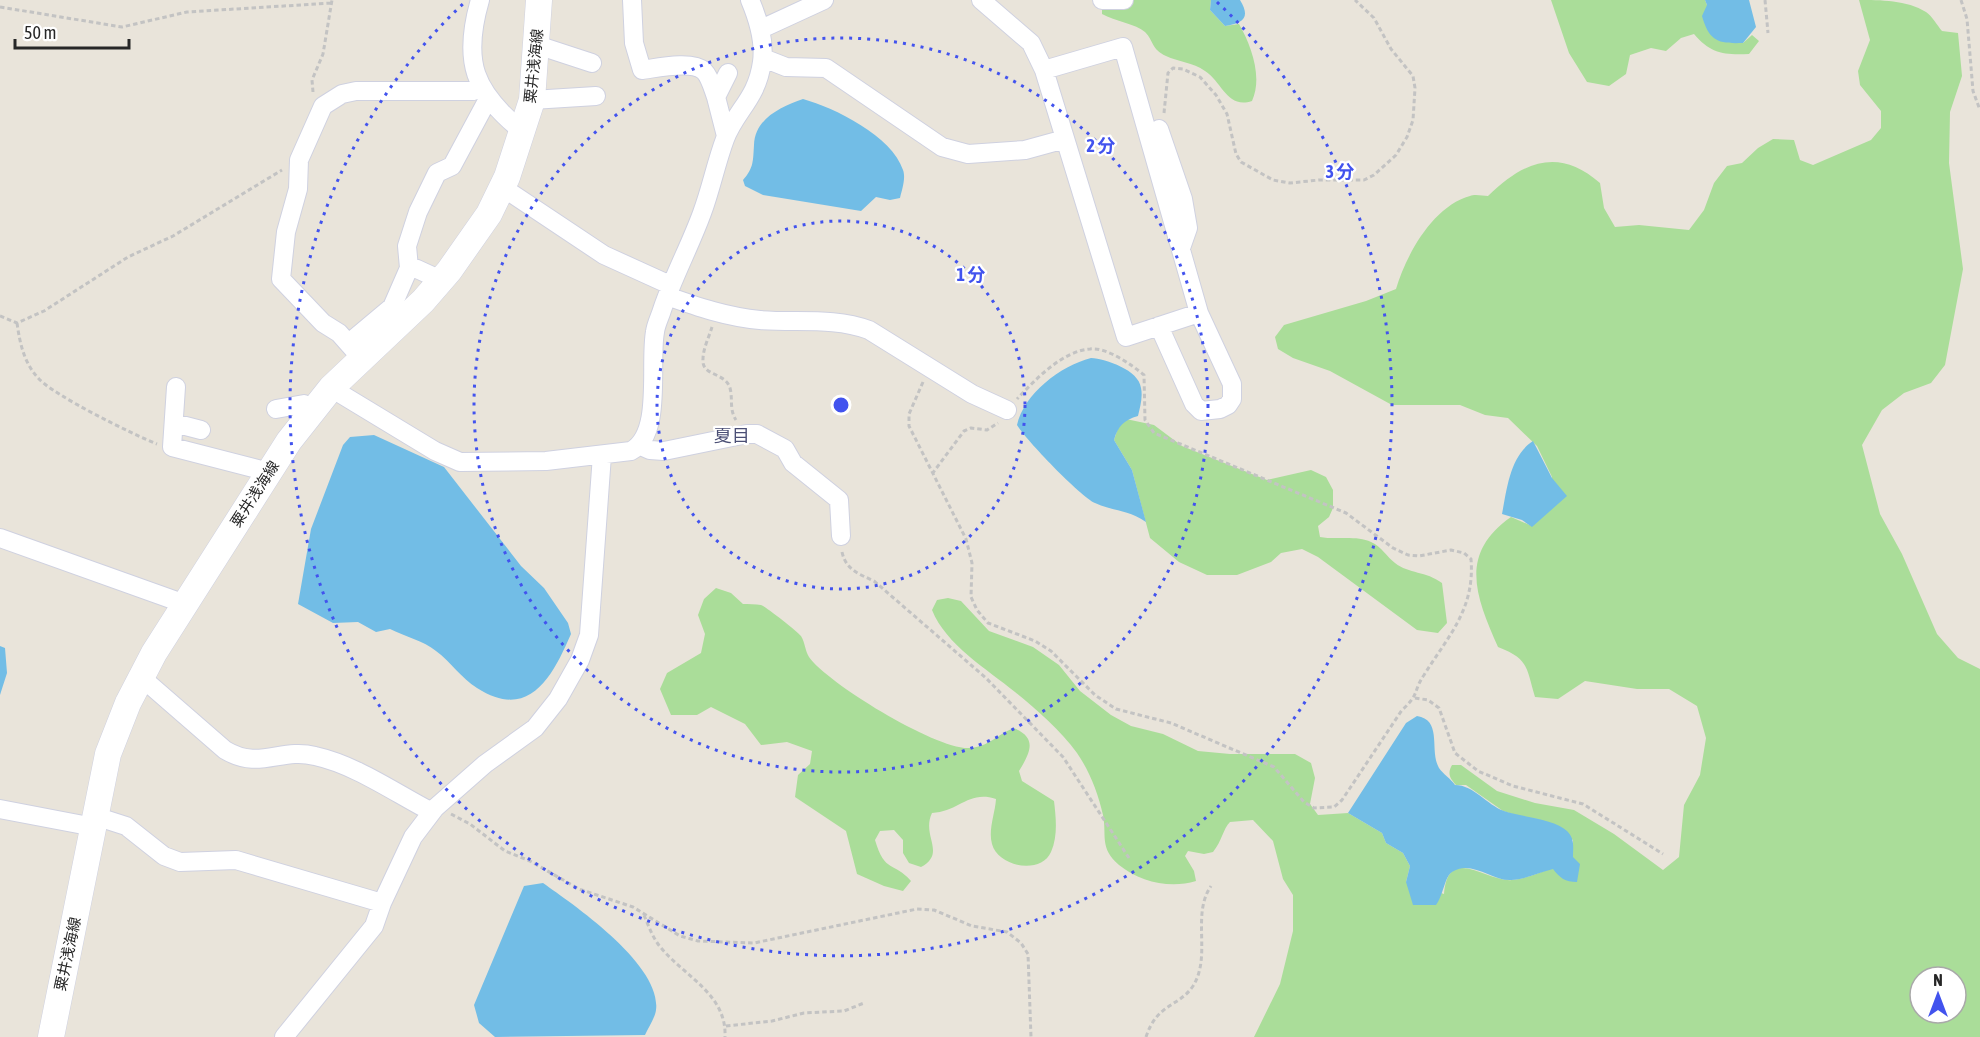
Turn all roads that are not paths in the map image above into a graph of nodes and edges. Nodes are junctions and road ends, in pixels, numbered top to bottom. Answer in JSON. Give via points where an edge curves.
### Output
{"nodes":[{"id":1,"x":480,"y":0,"type":"edge"},
{"id":2,"x":539,"y":0,"type":"edge"},
{"id":3,"x":632,"y":0,"type":"edge"},
{"id":4,"x":750,"y":0,"type":"edge"},
{"id":5,"x":824,"y":0,"type":"edge"},
{"id":6,"x":981,"y":0,"type":"edge"},
{"id":7,"x":1102,"y":0,"type":"edge"},
{"id":8,"x":1125,"y":0,"type":"edge"},
{"id":9,"x":761,"y":29,"type":"junction"},
{"id":10,"x":537,"y":45,"type":"junction"},
{"id":11,"x":763,"y":58,"type":"junction"},
{"id":12,"x":592,"y":63,"type":"dead end"},
{"id":13,"x":1129,"y":65,"type":"junction"},
{"id":14,"x":1044,"y":70,"type":"junction"},
{"id":15,"x":728,"y":73,"type":"dead end"},
{"id":16,"x":485,"y":93,"type":"junction"},
{"id":17,"x":596,"y":96,"type":"dead end"},
{"id":18,"x":716,"y":97,"type":"junction"},
{"id":19,"x":532,"y":100,"type":"junction"},
{"id":20,"x":523,"y":132,"type":"junction"},
{"id":21,"x":726,"y":136,"type":"junction"},
{"id":22,"x":1065,"y":139,"type":"junction"},
{"id":23,"x":502,"y":187,"type":"junction"},
{"id":24,"x":1181,"y":249,"type":"junction"},
{"id":25,"x":409,"y":268,"type":"junction"},
{"id":26,"x":441,"y":280,"type":"junction"},
{"id":27,"x":669,"y":290,"type":"junction"},
{"id":28,"x":1199,"y":313,"type":"junction"},
{"id":29,"x":1159,"y":326,"type":"junction"},
{"id":30,"x":356,"y":351,"type":"junction"},
{"id":31,"x":176,"y":387,"type":"dead end"},
{"id":32,"x":331,"y":388,"type":"junction"},
{"id":33,"x":276,"y":409,"type":"dead end"},
{"id":34,"x":313,"y":410,"type":"junction"},
{"id":35,"x":1007,"y":410,"type":"road end"},
{"id":36,"x":174,"y":423,"type":"junction"},
{"id":37,"x":201,"y":430,"type":"dead end"},
{"id":38,"x":641,"y":446,"type":"junction"},
{"id":39,"x":602,"y":455,"type":"junction"},
{"id":40,"x":269,"y":472,"type":"junction"},
{"id":41,"x":841,"y":536,"type":"road end"},
{"id":42,"x":0,"y":538,"type":"edge"},
{"id":43,"x":185,"y":604,"type":"junction"},
{"id":44,"x":141,"y":677,"type":"junction"},
{"id":45,"x":0,"y":809,"type":"edge"},
{"id":46,"x":434,"y":810,"type":"junction"},
{"id":47,"x":95,"y":822,"type":"junction"},
{"id":48,"x":382,"y":903,"type":"junction"},
{"id":49,"x":51,"y":1037,"type":"edge"},
{"id":50,"x":284,"y":1037,"type":"edge"}],
"edges":[{"from":1,"to":16,"type":"street","via":[[470,54]]},
{"from":2,"to":10,"type":"main road","name":"粟井浅海線"},
{"from":3,"to":18,"type":"street","via":[[634,43],[642,70],[675,65],[697,67],[704,71]]},
{"from":4,"to":9,"type":"street"},
{"from":5,"to":9,"type":"street"},
{"from":6,"to":14,"type":"street","via":[[1031,43]]},
{"from":7,"to":8,"type":"street"},
{"from":9,"to":11,"type":"street"},
{"from":10,"to":12,"type":"street"},
{"from":10,"to":19,"type":"main road","name":"粟井浅海線"},
{"from":11,"to":21,"type":"street","via":[[752,98]]},
{"from":11,"to":22,"type":"street","via":[[786,67],[826,68],[942,147],[968,154],[1025,150]]},
{"from":13,"to":14,"type":"street","via":[[1124,47]]},
{"from":13,"to":24,"type":"street"},
{"from":13,"to":24,"type":"street","via":[[1145,87],[1185,209],[1188,228]]},
{"from":14,"to":22,"type":"street"},
{"from":15,"to":18,"type":"street"},
{"from":16,"to":20,"type":"street","via":[[497,111]]},
{"from":16,"to":25,"type":"street","via":[[452,166],[437,173],[418,212],[407,246]]},
{"from":16,"to":30,"type":"street","via":[[356,91],[342,93],[323,106],[299,160],[298,189],[286,232],[281,279]]},
{"from":17,"to":19,"type":"street"},
{"from":18,"to":21,"type":"street"},
{"from":19,"to":20,"type":"main road","name":"粟井浅海線"},
{"from":20,"to":23,"type":"main road","name":"粟井浅海線"},
{"from":21,"to":27,"type":"street","via":[[702,214]]},
{"from":22,"to":29,"type":"street","via":[[1126,337]]},
{"from":23,"to":26,"type":"main road","name":"粟井浅海線","via":[[470,244]]},
{"from":23,"to":27,"type":"street","via":[[604,255]]},
{"from":24,"to":28,"type":"street"},
{"from":25,"to":26,"type":"street"},
{"from":25,"to":30,"type":"street","via":[[392,307]]},
{"from":26,"to":30,"type":"main road","name":"粟井浅海線"},
{"from":27,"to":35,"type":"street","via":[[717,314],[852,324],[869,330],[972,394]]},
{"from":27,"to":38,"type":"street","via":[[655,332],[647,433]]},
{"from":28,"to":29,"type":"street"},
{"from":28,"to":29,"type":"street","via":[[1232,384],[1232,399],[1220,409],[1202,411],[1194,404]]},
{"from":30,"to":32,"type":"main road","name":"粟井浅海線"},
{"from":31,"to":36,"type":"street"},
{"from":32,"to":34,"type":"main road","name":"粟井浅海線"},
{"from":32,"to":39,"type":"street","via":[[460,462],[546,461]]},
{"from":33,"to":34,"type":"street","via":[[304,404]]},
{"from":34,"to":40,"type":"main road","name":"粟井浅海線"},
{"from":36,"to":37,"type":"street"},
{"from":36,"to":40,"type":"street","via":[[172,447]]},
{"from":38,"to":39,"type":"street"},
{"from":38,"to":41,"type":"street","via":[[664,451],[757,435],[785,449],[794,464],[839,500]]},
{"from":39,"to":46,"type":"street","via":[[589,635],[580,660],[558,699],[535,728],[485,764]]},
{"from":40,"to":43,"type":"main road","name":"粟井浅海線"},
{"from":42,"to":43,"type":"street"},
{"from":43,"to":44,"type":"main road","name":"粟井浅海線"},
{"from":44,"to":46,"type":"street","via":[[240,759],[313,755],[336,762]]},
{"from":44,"to":47,"type":"main road","name":"粟井浅海線","via":[[108,754]]},
{"from":45,"to":47,"type":"street"},
{"from":46,"to":48,"type":"street","via":[[413,837]]},
{"from":47,"to":48,"type":"street","via":[[126,826],[164,856],[180,862],[236,860]]},
{"from":47,"to":49,"type":"main road","name":"粟井浅海線"},
{"from":48,"to":50,"type":"street","via":[[374,926]]}]}
